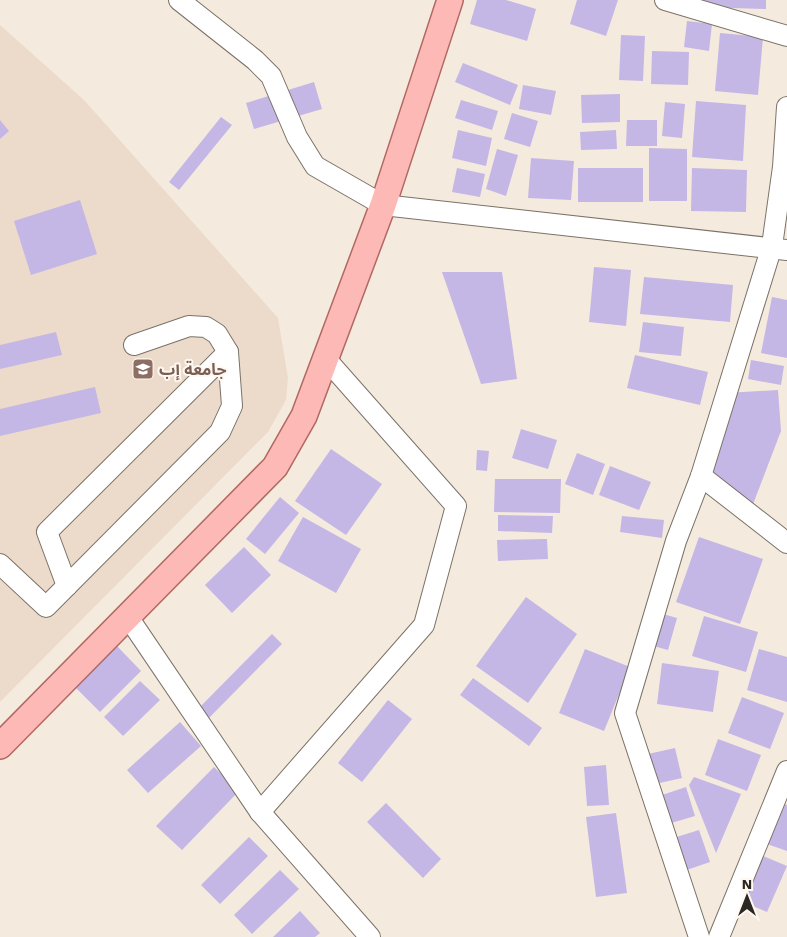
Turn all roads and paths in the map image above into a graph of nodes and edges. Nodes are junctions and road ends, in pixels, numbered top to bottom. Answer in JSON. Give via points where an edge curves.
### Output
{"nodes":[{"id":1,"x":179,"y":0,"type":"edge"},
{"id":2,"x":450,"y":0,"type":"edge"},
{"id":3,"x":665,"y":0,"type":"edge"},
{"id":4,"x":787,"y":36,"type":"edge"},
{"id":5,"x":787,"y":107,"type":"edge"},
{"id":6,"x":384,"y":205,"type":"junction"},
{"id":7,"x":779,"y":248,"type":"edge"},
{"id":8,"x":134,"y":345,"type":"dead end"},
{"id":9,"x":228,"y":352,"type":"junction"},
{"id":10,"x":326,"y":359,"type":"junction"},
{"id":11,"x":701,"y":476,"type":"junction"},
{"id":12,"x":787,"y":543,"type":"edge"},
{"id":13,"x":0,"y":564,"type":"edge"},
{"id":14,"x":67,"y":586,"type":"junction"},
{"id":15,"x":128,"y":618,"type":"junction"},
{"id":16,"x":0,"y":746,"type":"edge"},
{"id":17,"x":787,"y":771,"type":"edge"},
{"id":18,"x":260,"y":812,"type":"junction"},
{"id":19,"x":370,"y":937,"type":"edge"},
{"id":20,"x":699,"y":937,"type":"edge"},
{"id":21,"x":719,"y":937,"type":"edge"}],
"edges":[{"from":1,"to":6,"type":"street","via":[[271,76],[297,137],[315,166]]},
{"from":2,"to":6,"type":"main road"},
{"from":3,"to":4,"type":"street"},
{"from":5,"to":7,"type":"street"},
{"from":6,"to":7,"type":"street"},
{"from":6,"to":10,"type":"main road"},
{"from":7,"to":11,"type":"street"},
{"from":8,"to":9,"type":"street","via":[[189,326],[206,327],[217,334]]},
{"from":9,"to":14,"type":"street","via":[[232,406],[220,432]]},
{"from":9,"to":14,"type":"street","via":[[47,532]]},
{"from":10,"to":15,"type":"main road","via":[[304,416],[276,467]]},
{"from":10,"to":18,"type":"street","via":[[456,506],[424,624]]},
{"from":11,"to":12,"type":"street"},
{"from":11,"to":20,"type":"street","via":[[676,541],[624,713]]},
{"from":13,"to":14,"type":"street","via":[[46,607]]},
{"from":15,"to":16,"type":"main road"},
{"from":15,"to":18,"type":"street"},
{"from":17,"to":21,"type":"street"},
{"from":18,"to":19,"type":"street"}]}
